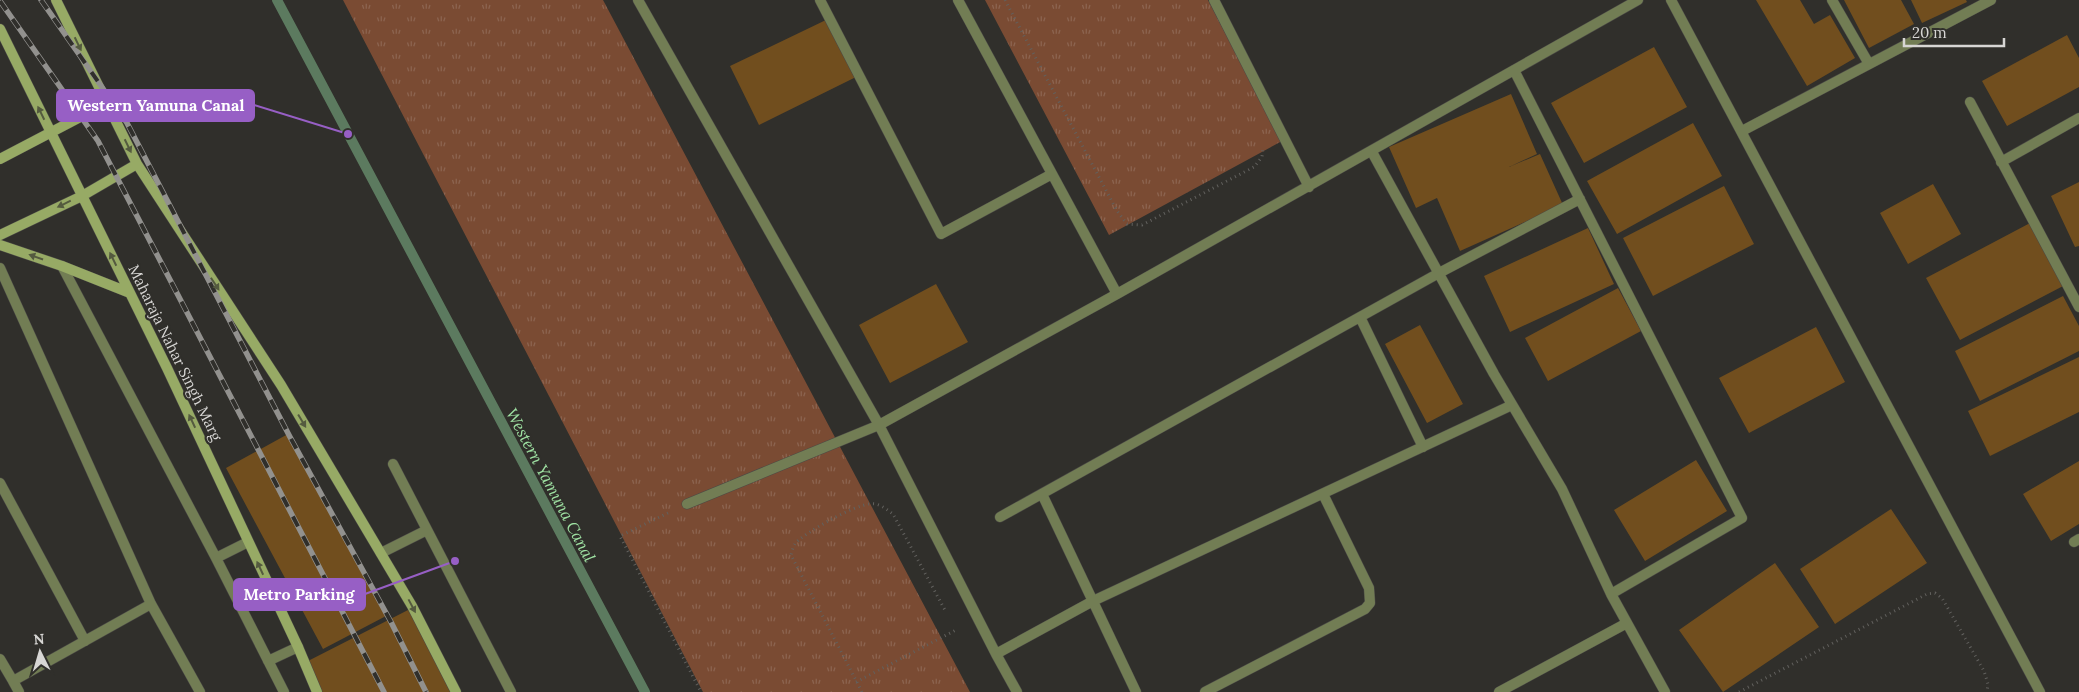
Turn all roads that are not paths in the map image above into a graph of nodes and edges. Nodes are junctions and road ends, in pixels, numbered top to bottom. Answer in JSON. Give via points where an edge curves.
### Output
{"nodes":[{"id":1,"x":56,"y":0,"type":"edge"},
{"id":2,"x":638,"y":0,"type":"edge"},
{"id":3,"x":820,"y":0,"type":"edge"},
{"id":4,"x":958,"y":0,"type":"edge"},
{"id":5,"x":1214,"y":0,"type":"edge"},
{"id":6,"x":1638,"y":0,"type":"edge"},
{"id":7,"x":1671,"y":0,"type":"edge"},
{"id":8,"x":1832,"y":0,"type":"edge"},
{"id":9,"x":1992,"y":0,"type":"edge"},
{"id":10,"x":0,"y":29,"type":"edge"},
{"id":11,"x":1869,"y":64,"type":"junction"},
{"id":12,"x":1514,"y":70,"type":"junction"},
{"id":13,"x":1970,"y":102,"type":"dead end"},
{"id":14,"x":107,"y":103,"type":"junction"},
{"id":15,"x":2079,"y":118,"type":"edge"},
{"id":16,"x":1742,"y":131,"type":"junction"},
{"id":17,"x":51,"y":132,"type":"junction"},
{"id":18,"x":1372,"y":152,"type":"junction"},
{"id":19,"x":0,"y":159,"type":"edge"},
{"id":20,"x":2001,"y":162,"type":"junction"},
{"id":21,"x":137,"y":164,"type":"junction"},
{"id":22,"x":1052,"y":174,"type":"junction"},
{"id":23,"x":1309,"y":187,"type":"junction"},
{"id":24,"x":82,"y":196,"type":"junction"},
{"id":25,"x":1580,"y":199,"type":"junction"},
{"id":26,"x":0,"y":236,"type":"edge"},
{"id":27,"x":0,"y":245,"type":"edge"},
{"id":28,"x":62,"y":266,"type":"junction"},
{"id":29,"x":0,"y":268,"type":"edge"},
{"id":30,"x":1438,"y":273,"type":"junction"},
{"id":31,"x":130,"y":293,"type":"junction"},
{"id":32,"x":1117,"y":294,"type":"junction"},
{"id":33,"x":2079,"y":307,"type":"edge"},
{"id":34,"x":1360,"y":317,"type":"junction"},
{"id":35,"x":1512,"y":405,"type":"junction"},
{"id":36,"x":879,"y":425,"type":"junction"},
{"id":37,"x":1423,"y":446,"type":"junction"},
{"id":38,"x":393,"y":464,"type":"dead end"},
{"id":39,"x":0,"y":483,"type":"edge"},
{"id":40,"x":1042,"y":494,"type":"junction"},
{"id":41,"x":1323,"y":494,"type":"junction"},
{"id":42,"x":687,"y":504,"type":"road end"},
{"id":43,"x":1000,"y":517,"type":"dead end"},
{"id":44,"x":428,"y":530,"type":"junction"},
{"id":45,"x":248,"y":542,"type":"junction"},
{"id":46,"x":381,"y":553,"type":"junction"},
{"id":47,"x":216,"y":558,"type":"junction"},
{"id":48,"x":1611,"y":594,"type":"junction"},
{"id":49,"x":1093,"y":601,"type":"junction"},
{"id":50,"x":151,"y":604,"type":"junction"},
{"id":51,"x":1627,"y":623,"type":"junction"},
{"id":52,"x":85,"y":641,"type":"junction"},
{"id":53,"x":298,"y":647,"type":"junction"},
{"id":54,"x":996,"y":654,"type":"junction"},
{"id":55,"x":0,"y":659,"type":"edge"},
{"id":56,"x":268,"y":661,"type":"junction"},
{"id":57,"x":13,"y":681,"type":"junction"},
{"id":58,"x":19,"y":692,"type":"edge"},
{"id":59,"x":200,"y":692,"type":"edge"},
{"id":60,"x":284,"y":692,"type":"edge"},
{"id":61,"x":317,"y":692,"type":"edge"},
{"id":62,"x":456,"y":692,"type":"edge"},
{"id":63,"x":511,"y":692,"type":"edge"},
{"id":64,"x":1017,"y":692,"type":"edge"},
{"id":65,"x":1136,"y":692,"type":"edge"},
{"id":66,"x":1205,"y":692,"type":"edge"},
{"id":67,"x":1499,"y":692,"type":"edge"},
{"id":68,"x":1665,"y":692,"type":"edge"},
{"id":69,"x":2040,"y":692,"type":"edge"}],
"edges":[{"from":1,"to":14,"type":"main road","one_way":true},
{"from":2,"to":36,"type":"street"},
{"from":3,"to":22,"type":"street","via":[[940,234]]},
{"from":4,"to":22,"type":"street"},
{"from":5,"to":23,"type":"street"},
{"from":6,"to":12,"type":"street"},
{"from":7,"to":16,"type":"street"},
{"from":8,"to":11,"type":"street"},
{"from":9,"to":11,"type":"street"},
{"from":17,"to":10,"type":"main road","name":"Maharaja Nahar Singh Marg","one_way":true},
{"from":11,"to":16,"type":"street"},
{"from":12,"to":18,"type":"street"},
{"from":12,"to":25,"type":"street"},
{"from":13,"to":20,"type":"street"},
{"from":14,"to":17,"type":"main road"},
{"from":14,"to":21,"type":"main road","one_way":true},
{"from":15,"to":20,"type":"street"},
{"from":16,"to":69,"type":"street"},
{"from":17,"to":19,"type":"main road"},
{"from":17,"to":24,"type":"main road","name":"Maharaja Nahar Singh Marg"},
{"from":18,"to":23,"type":"street"},
{"from":18,"to":30,"type":"street"},
{"from":20,"to":33,"type":"street"},
{"from":21,"to":24,"type":"main road"},
{"from":21,"to":46,"type":"main road","one_way":true,"via":[[281,385]]},
{"from":22,"to":32,"type":"street"},
{"from":23,"to":32,"type":"street"},
{"from":24,"to":26,"type":"main road","one_way":true},
{"from":31,"to":24,"type":"main road","name":"Maharaja Nahar Singh Marg","one_way":true},
{"from":25,"to":30,"type":"street"},
{"from":25,"to":48,"type":"street","via":[[1742,518]]},
{"from":28,"to":27,"type":"main road","one_way":true},
{"from":28,"to":31,"type":"main road"},
{"from":28,"to":47,"type":"street"},
{"from":29,"to":50,"type":"street"},
{"from":30,"to":34,"type":"street"},
{"from":30,"to":35,"type":"street"},
{"from":45,"to":31,"type":"main road","name":"Maharaja Nahar Singh Marg","one_way":true},
{"from":32,"to":36,"type":"street"},
{"from":34,"to":37,"type":"street"},
{"from":34,"to":40,"type":"street"},
{"from":35,"to":37,"type":"street"},
{"from":35,"to":48,"type":"street","via":[[1562,489]]},
{"from":36,"to":42,"type":"street"},
{"from":36,"to":54,"type":"street"},
{"from":37,"to":41,"type":"street"},
{"from":38,"to":44,"type":"street"},
{"from":39,"to":52,"type":"street"},
{"from":40,"to":43,"type":"street"},
{"from":40,"to":49,"type":"street"},
{"from":41,"to":49,"type":"street"},
{"from":41,"to":66,"type":"street","via":[[1369,588],[1370,604]]},
{"from":44,"to":46,"type":"street"},
{"from":44,"to":63,"type":"street"},
{"from":45,"to":47,"type":"street"},
{"from":53,"to":45,"type":"main road","name":"Maharaja Nahar Singh Marg","one_way":true},
{"from":46,"to":62,"type":"main road","one_way":true},
{"from":47,"to":56,"type":"street"},
{"from":48,"to":51,"type":"street"},
{"from":49,"to":54,"type":"street"},
{"from":49,"to":65,"type":"street"},
{"from":50,"to":52,"type":"street"},
{"from":50,"to":59,"type":"street"},
{"from":51,"to":67,"type":"street"},
{"from":51,"to":68,"type":"street"},
{"from":52,"to":57,"type":"street"},
{"from":53,"to":56,"type":"street"},
{"from":53,"to":61,"type":"main road","name":"Maharaja Nahar Singh Marg"},
{"from":54,"to":64,"type":"street"},
{"from":55,"to":57,"type":"street"},
{"from":56,"to":60,"type":"street"},
{"from":57,"to":58,"type":"street"}]}
